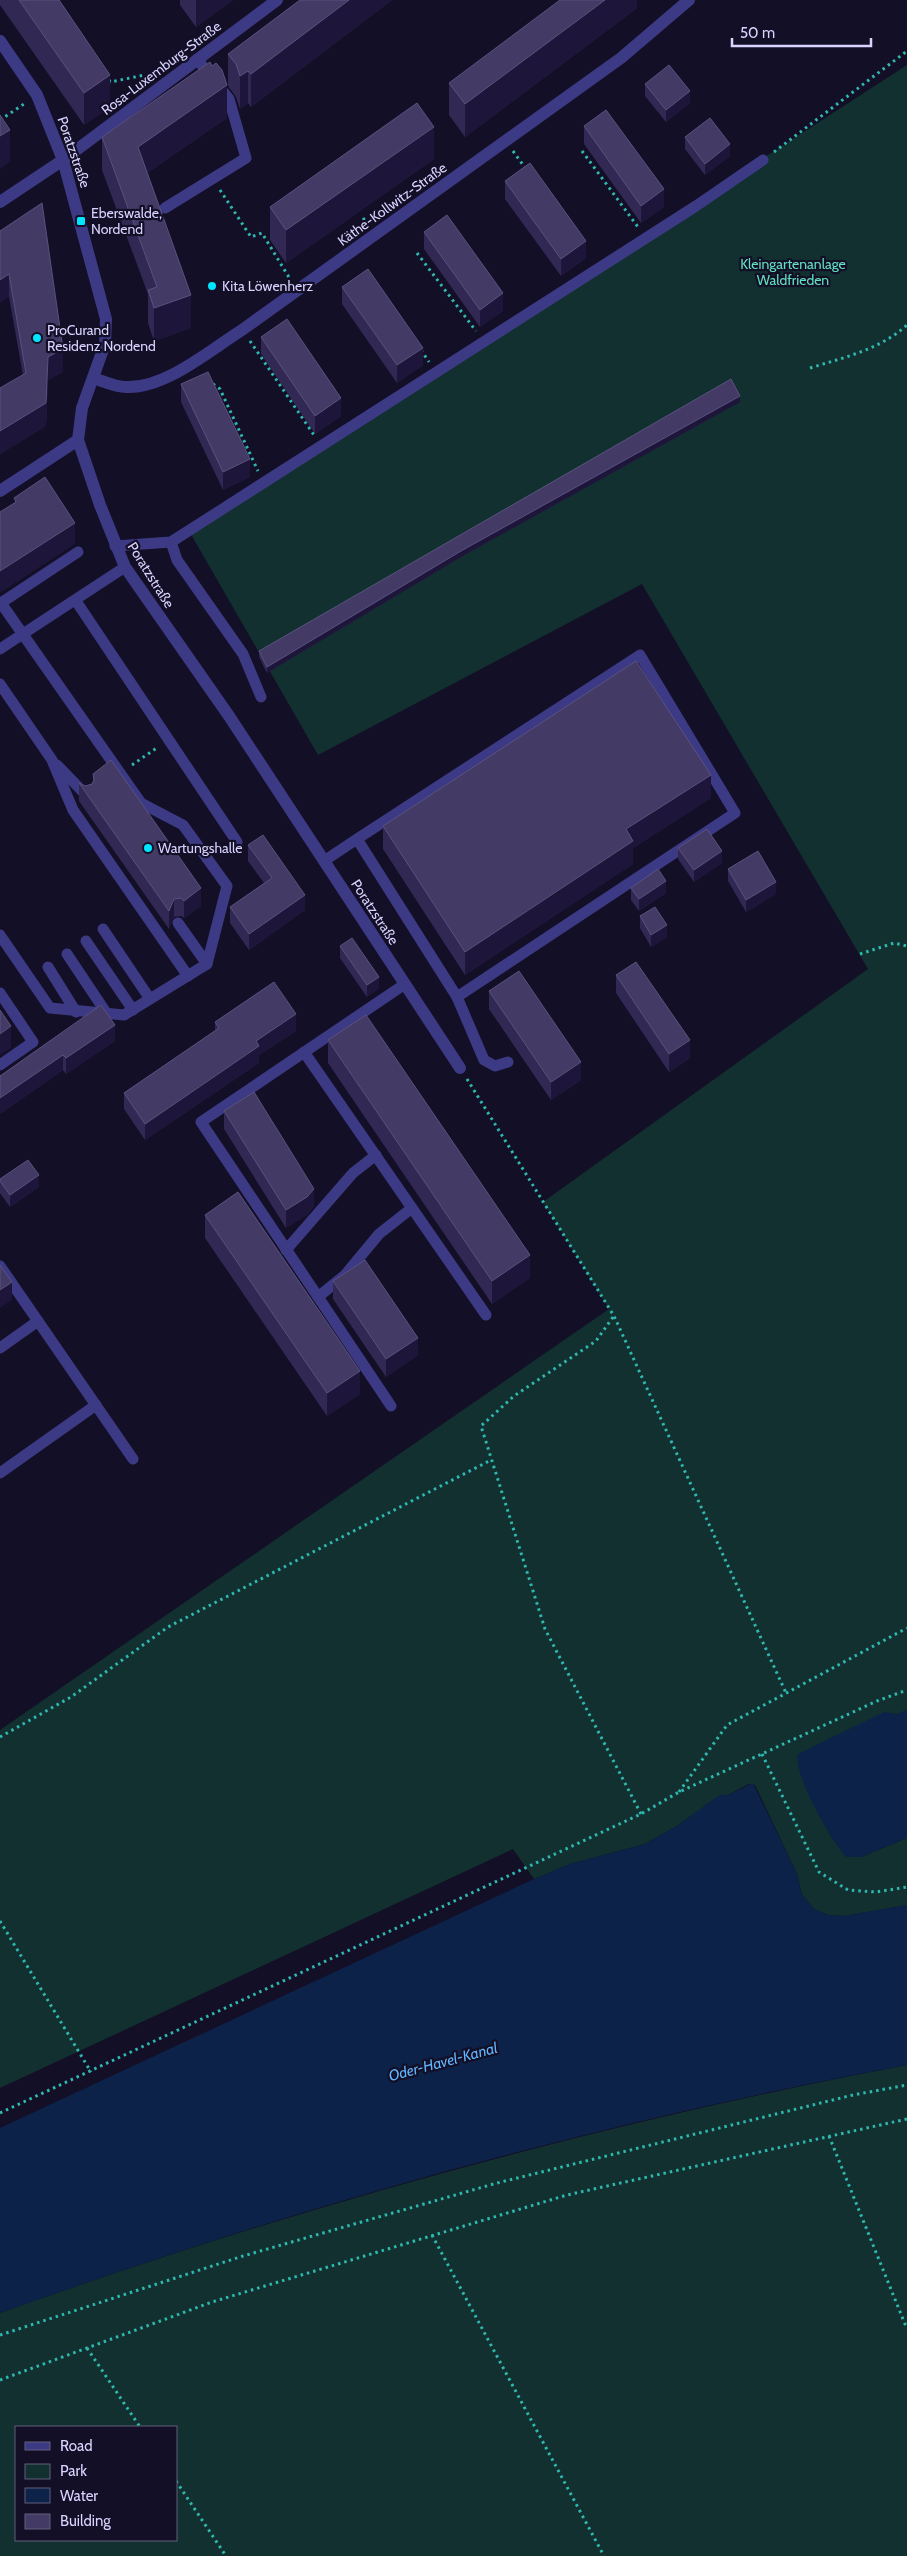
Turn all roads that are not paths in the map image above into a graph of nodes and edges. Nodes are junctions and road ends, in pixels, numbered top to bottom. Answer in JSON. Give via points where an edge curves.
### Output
{"nodes":[{"id":1,"x":277,"y":0,"type":"edge"},
{"id":2,"x":689,"y":0,"type":"edge"},
{"id":3,"x":0,"y":41,"type":"edge"},
{"id":4,"x":196,"y":59,"type":"junction"},
{"id":5,"x":63,"y":160,"type":"junction"},
{"id":6,"x":763,"y":160,"type":"road end"},
{"id":7,"x":0,"y":202,"type":"edge"},
{"id":8,"x":165,"y":208,"type":"dead end"},
{"id":9,"x":93,"y":378,"type":"junction"},
{"id":10,"x":78,"y":440,"type":"junction"},
{"id":11,"x":0,"y":492,"type":"edge"},
{"id":12,"x":171,"y":542,"type":"junction"},
{"id":13,"x":115,"y":546,"type":"junction"},
{"id":14,"x":78,"y":552,"type":"dead end"},
{"id":15,"x":125,"y":566,"type":"junction"},
{"id":16,"x":76,"y":601,"type":"junction"},
{"id":17,"x":23,"y":635,"type":"junction"},
{"id":18,"x":0,"y":649,"type":"edge"},
{"id":19,"x":0,"y":684,"type":"edge"},
{"id":20,"x":261,"y":698,"type":"dead end"},
{"id":21,"x":52,"y":760,"type":"junction"},
{"id":22,"x":87,"y":796,"type":"edge"},
{"id":23,"x":357,"y":839,"type":"junction"},
{"id":24,"x":237,"y":842,"type":"dead end"},
{"id":25,"x":324,"y":861,"type":"junction"},
{"id":26,"x":178,"y":922,"type":"dead end"},
{"id":27,"x":103,"y":929,"type":"dead end"},
{"id":28,"x":0,"y":935,"type":"edge"},
{"id":29,"x":86,"y":941,"type":"dead end"},
{"id":30,"x":67,"y":954,"type":"dead end"},
{"id":31,"x":207,"y":964,"type":"junction"},
{"id":32,"x":48,"y":967,"type":"dead end"},
{"id":33,"x":188,"y":976,"type":"junction"},
{"id":34,"x":405,"y":984,"type":"junction"},
{"id":35,"x":0,"y":993,"type":"edge"},
{"id":36,"x":457,"y":998,"type":"junction"},
{"id":37,"x":150,"y":999,"type":"junction"},
{"id":38,"x":133,"y":1010,"type":"junction"},
{"id":39,"x":76,"y":1012,"type":"junction"},
{"id":40,"x":107,"y":1014,"type":"junction"},
{"id":41,"x":304,"y":1052,"type":"junction"},
{"id":42,"x":508,"y":1062,"type":"dead end"},
{"id":43,"x":0,"y":1065,"type":"edge"},
{"id":44,"x":460,"y":1068,"type":"road end"},
{"id":45,"x":376,"y":1155,"type":"junction"},
{"id":46,"x":412,"y":1208,"type":"junction"},
{"id":47,"x":286,"y":1250,"type":"junction"},
{"id":48,"x":0,"y":1266,"type":"edge"},
{"id":49,"x":318,"y":1297,"type":"junction"},
{"id":50,"x":486,"y":1315,"type":"dead end"},
{"id":51,"x":38,"y":1321,"type":"junction"},
{"id":52,"x":0,"y":1348,"type":"edge"},
{"id":53,"x":96,"y":1405,"type":"junction"},
{"id":54,"x":391,"y":1406,"type":"dead end"},
{"id":55,"x":132,"y":1459,"type":"dead end"},
{"id":56,"x":0,"y":1473,"type":"edge"}],
"edges":[{"from":1,"to":4,"type":"street","name":"Rosa-Luxemburg-Straße"},
{"from":2,"to":9,"type":"street","name":"Käthe-Kollwitz-Straße","via":[[621,58],[197,359],[145,387],[124,388]]},
{"from":3,"to":5,"type":"street","name":"Poratzstraße","via":[[37,96]]},
{"from":4,"to":5,"type":"street","name":"Rosa-Luxemburg-Straße"},
{"from":4,"to":8,"type":"lane","via":[[229,99],[246,158]]},
{"from":5,"to":7,"type":"street","name":"Rosa-Luxemburg-Straße"},
{"from":5,"to":9,"type":"street","name":"Poratzstraße","via":[[106,320],[105,344]]},
{"from":6,"to":12,"type":"lane"},
{"from":9,"to":10,"type":"street","name":"Poratzstraße","via":[[82,408]]},
{"from":10,"to":11,"type":"street"},
{"from":10,"to":13,"type":"street","name":"Poratzstraße"},
{"from":12,"to":13,"type":"lane"},
{"from":12,"to":20,"type":"lane","via":[[177,560],[243,654]]},
{"from":13,"to":15,"type":"street","name":"Poratzstraße"},
{"from":14,"to":17,"type":"lane","via":[[2,603]]},
{"from":15,"to":16,"type":"lane"},
{"from":15,"to":25,"type":"street","name":"Poratzstraße"},
{"from":16,"to":17,"type":"lane"},
{"from":16,"to":24,"type":"lane"},
{"from":17,"to":18,"type":"lane"},
{"from":17,"to":31,"type":"lane","via":[[141,803],[183,825],[227,886]]},
{"from":19,"to":21,"type":"lane"},
{"from":21,"to":22,"type":"lane"},
{"from":21,"to":33,"type":"lane","via":[[72,810]]},
{"from":23,"to":25,"type":"lane"},
{"from":23,"to":36,"type":"lane"},
{"from":23,"to":36,"type":"lane","via":[[640,655],[735,813]]},
{"from":25,"to":34,"type":"street","name":"Poratzstraße"},
{"from":26,"to":31,"type":"lane"},
{"from":27,"to":37,"type":"lane"},
{"from":28,"to":39,"type":"lane","via":[[50,1008]]},
{"from":29,"to":38,"type":"lane"},
{"from":30,"to":40,"type":"lane"},
{"from":31,"to":33,"type":"lane"},
{"from":32,"to":39,"type":"lane"},
{"from":33,"to":37,"type":"lane"},
{"from":34,"to":41,"type":"lane"},
{"from":34,"to":44,"type":"street","name":"Poratzstraße"},
{"from":35,"to":43,"type":"lane","via":[[33,1042]]},
{"from":36,"to":42,"type":"lane","via":[[484,1060],[495,1066]]},
{"from":37,"to":38,"type":"lane"},
{"from":38,"to":40,"type":"lane","via":[[124,1015]]},
{"from":39,"to":40,"type":"lane"},
{"from":41,"to":45,"type":"lane"},
{"from":41,"to":47,"type":"lane","via":[[201,1122]]},
{"from":45,"to":46,"type":"lane"},
{"from":45,"to":47,"type":"lane","via":[[353,1174]]},
{"from":46,"to":49,"type":"lane","via":[[379,1234],[344,1275]]},
{"from":46,"to":50,"type":"lane"},
{"from":47,"to":49,"type":"lane"},
{"from":48,"to":51,"type":"lane"},
{"from":49,"to":54,"type":"lane"},
{"from":51,"to":52,"type":"lane"},
{"from":51,"to":53,"type":"lane"},
{"from":53,"to":55,"type":"lane"},
{"from":53,"to":56,"type":"lane"}]}
